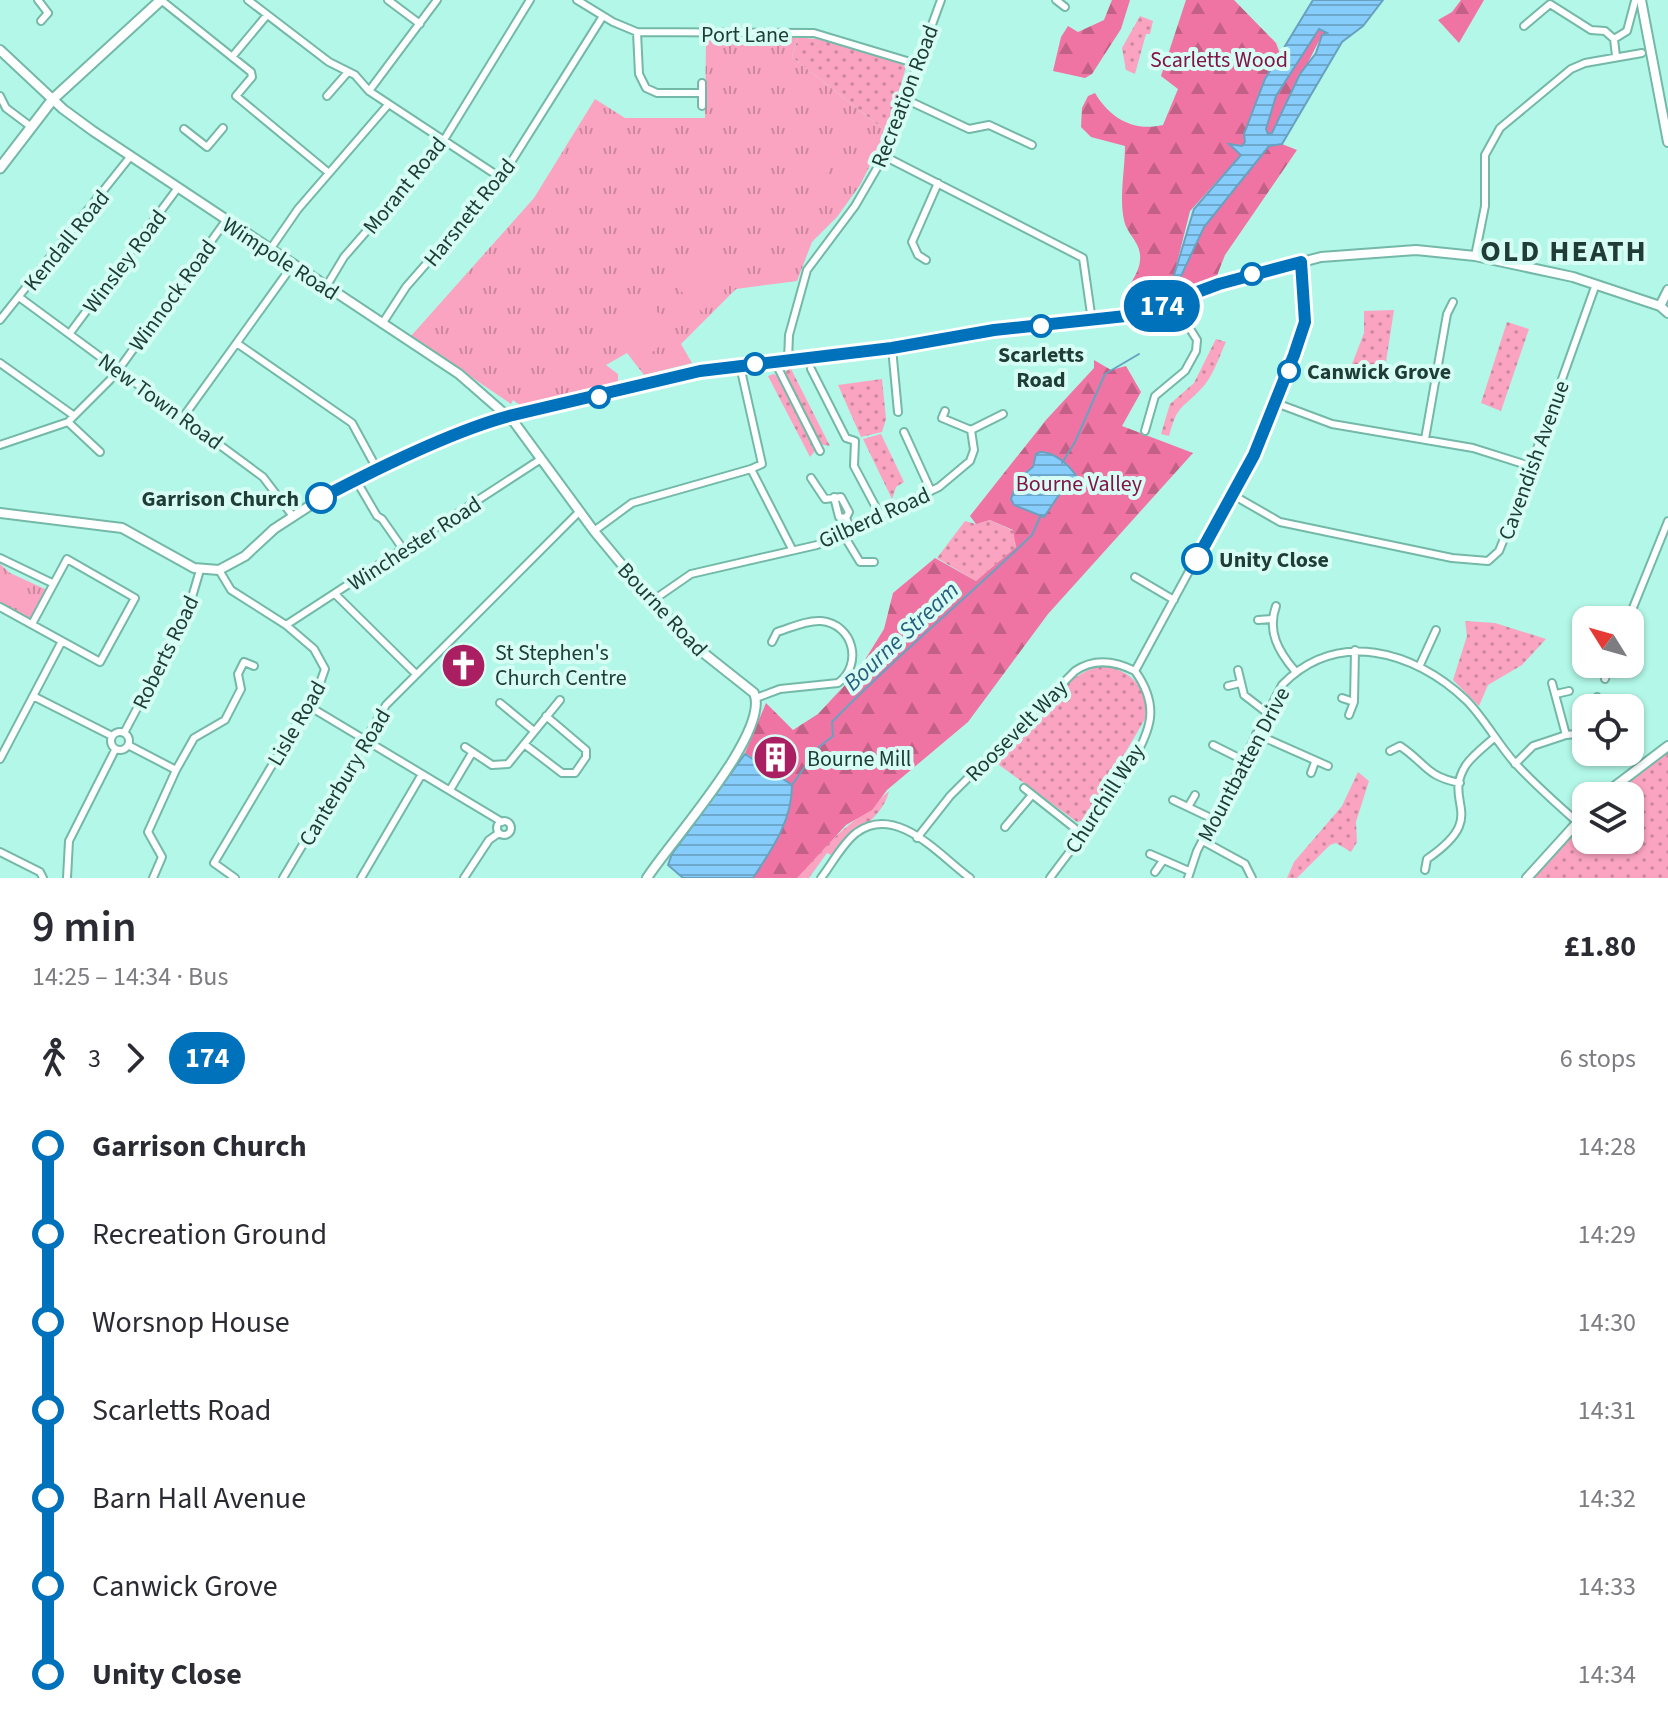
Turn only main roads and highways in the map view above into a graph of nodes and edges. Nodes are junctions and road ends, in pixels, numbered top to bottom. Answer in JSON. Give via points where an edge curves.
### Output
{"nodes":[{"id":1,"x":161,"y":0,"type":"edge"},
{"id":2,"x":0,"y":168,"type":"edge"}],
"edges":[{"from":1,"to":2,"type":"main road","via":[[53,99]]}]}
